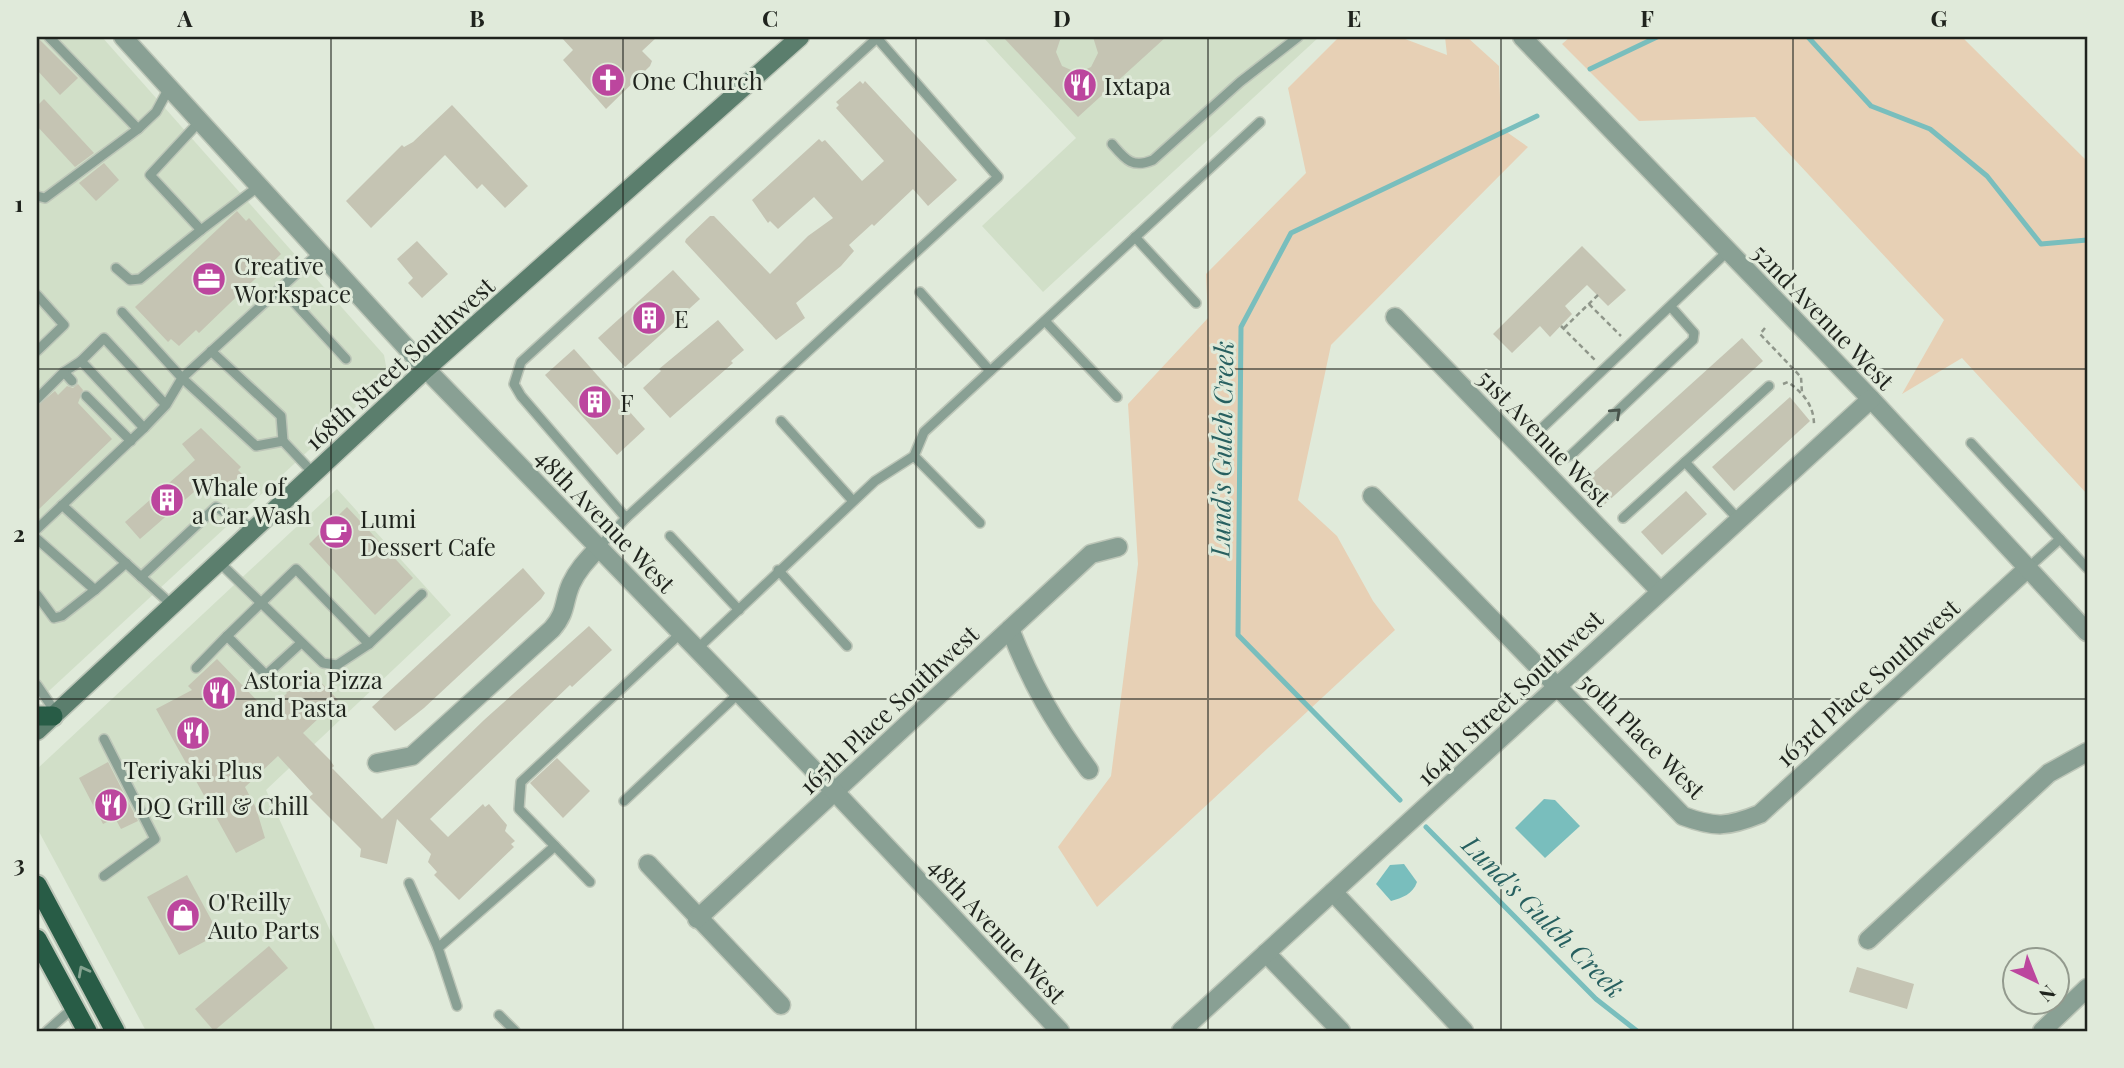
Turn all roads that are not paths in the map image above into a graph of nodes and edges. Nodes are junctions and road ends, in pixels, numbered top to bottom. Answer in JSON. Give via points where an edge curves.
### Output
{"nodes":[{"id":1,"x":49,"y":37,"type":"edge"},
{"id":2,"x":123,"y":37,"type":"edge"},
{"id":3,"x":800,"y":37,"type":"edge"},
{"id":4,"x":877,"y":37,"type":"edge"},
{"id":5,"x":1298,"y":37,"type":"edge"},
{"id":6,"x":1521,"y":37,"type":"edge"},
{"id":7,"x":169,"y":87,"type":"junction"},
{"id":8,"x":200,"y":121,"type":"junction"},
{"id":9,"x":1260,"y":122,"type":"dead end"},
{"id":10,"x":138,"y":129,"type":"junction"},
{"id":11,"x":1112,"y":144,"type":"dead end"},
{"id":12,"x":259,"y":186,"type":"junction"},
{"id":13,"x":37,"y":196,"type":"edge"},
{"id":14,"x":201,"y":230,"type":"junction"},
{"id":15,"x":1135,"y":237,"type":"junction"},
{"id":16,"x":1728,"y":251,"type":"junction"},
{"id":17,"x":320,"y":252,"type":"junction"},
{"id":18,"x":116,"y":268,"type":"dead end"},
{"id":19,"x":281,"y":288,"type":"junction"},
{"id":20,"x":919,"y":292,"type":"dead end"},
{"id":21,"x":37,"y":295,"type":"edge"},
{"id":22,"x":1196,"y":303,"type":"dead end"},
{"id":23,"x":1671,"y":307,"type":"junction"},
{"id":24,"x":122,"y":312,"type":"dead end"},
{"id":25,"x":1395,"y":317,"type":"dead end"},
{"id":26,"x":1045,"y":321,"type":"junction"},
{"id":27,"x":37,"y":351,"type":"edge"},
{"id":28,"x":211,"y":351,"type":"junction"},
{"id":29,"x":346,"y":359,"type":"dead end"},
{"id":30,"x":80,"y":361,"type":"junction"},
{"id":31,"x":426,"y":369,"type":"junction"},
{"id":32,"x":990,"y":371,"type":"junction"},
{"id":33,"x":64,"y":373,"type":"junction"},
{"id":34,"x":182,"y":377,"type":"junction"},
{"id":35,"x":72,"y":381,"type":"dead end"},
{"id":36,"x":1769,"y":386,"type":"dead end"},
{"id":37,"x":86,"y":396,"type":"dead end"},
{"id":38,"x":1117,"y":397,"type":"dead end"},
{"id":39,"x":37,"y":399,"type":"edge"},
{"id":40,"x":1871,"y":399,"type":"junction"},
{"id":41,"x":166,"y":405,"type":"junction"},
{"id":42,"x":781,"y":421,"type":"dead end"},
{"id":43,"x":144,"y":428,"type":"junction"},
{"id":44,"x":131,"y":440,"type":"junction"},
{"id":45,"x":283,"y":441,"type":"junction"},
{"id":46,"x":1971,"y":443,"type":"dead end"},
{"id":47,"x":914,"y":456,"type":"junction"},
{"id":48,"x":1685,"y":463,"type":"junction"},
{"id":49,"x":314,"y":474,"type":"junction"},
{"id":50,"x":1372,"y":496,"type":"dead end"},
{"id":51,"x":853,"y":501,"type":"junction"},
{"id":52,"x":62,"y":505,"type":"junction"},
{"id":53,"x":626,"y":518,"type":"junction"},
{"id":54,"x":1623,"y":518,"type":"dead end"},
{"id":55,"x":1738,"y":519,"type":"junction"},
{"id":56,"x":979,"y":523,"type":"dead end"},
{"id":57,"x":37,"y":529,"type":"edge"},
{"id":58,"x":254,"y":529,"type":"junction"},
{"id":59,"x":670,"y":536,"type":"dead end"},
{"id":60,"x":37,"y":539,"type":"edge"},
{"id":61,"x":2060,"y":539,"type":"junction"},
{"id":62,"x":598,"y":547,"type":"junction"},
{"id":63,"x":1118,"y":547,"type":"dead end"},
{"id":64,"x":219,"y":562,"type":"junction"},
{"id":65,"x":126,"y":564,"type":"junction"},
{"id":66,"x":2028,"y":568,"type":"junction"},
{"id":67,"x":2087,"y":568,"type":"edge"},
{"id":68,"x":778,"y":570,"type":"junction"},
{"id":69,"x":141,"y":577,"type":"junction"},
{"id":70,"x":95,"y":590,"type":"junction"},
{"id":71,"x":1660,"y":591,"type":"junction"},
{"id":72,"x":422,"y":594,"type":"dead end"},
{"id":73,"x":37,"y":595,"type":"edge"},
{"id":74,"x":260,"y":604,"type":"junction"},
{"id":75,"x":172,"y":606,"type":"junction"},
{"id":76,"x":739,"y":610,"type":"junction"},
{"id":77,"x":1010,"y":629,"type":"junction"},
{"id":78,"x":681,"y":632,"type":"junction"},
{"id":79,"x":2087,"y":632,"type":"edge"},
{"id":80,"x":227,"y":636,"type":"junction"},
{"id":81,"x":301,"y":643,"type":"junction"},
{"id":82,"x":369,"y":644,"type":"junction"},
{"id":83,"x":847,"y":646,"type":"dead end"},
{"id":84,"x":697,"y":649,"type":"junction"},
{"id":85,"x":196,"y":667,"type":"dead end"},
{"id":86,"x":37,"y":685,"type":"edge"},
{"id":87,"x":1558,"y":685,"type":"junction"},
{"id":88,"x":740,"y":693,"type":"junction"},
{"id":89,"x":49,"y":715,"type":"edge"},
{"id":90,"x":37,"y":731,"type":"edge"},
{"id":91,"x":104,"y":739,"type":"dead end"},
{"id":92,"x":2087,"y":752,"type":"edge"},
{"id":93,"x":377,"y":763,"type":"dead end"},
{"id":94,"x":1089,"y":769,"type":"dead end"},
{"id":95,"x":835,"y":793,"type":"junction"},
{"id":96,"x":624,"y":801,"type":"dead end"},
{"id":97,"x":1734,"y":824,"type":"joint"},
{"id":98,"x":555,"y":846,"type":"junction"},
{"id":99,"x":648,"y":864,"type":"dead end"},
{"id":100,"x":104,"y":876,"type":"dead end"},
{"id":101,"x":590,"y":882,"type":"dead end"},
{"id":102,"x":409,"y":883,"type":"dead end"},
{"id":103,"x":37,"y":885,"type":"edge"},
{"id":104,"x":1333,"y":892,"type":"junction"},
{"id":105,"x":697,"y":919,"type":"junction"},
{"id":106,"x":37,"y":940,"type":"edge"},
{"id":107,"x":1868,"y":940,"type":"dead end"},
{"id":108,"x":438,"y":947,"type":"junction"},
{"id":109,"x":1266,"y":953,"type":"junction"},
{"id":110,"x":43,"y":965,"type":"edge"},
{"id":111,"x":2087,"y":988,"type":"edge"},
{"id":112,"x":781,"y":1005,"type":"dead end"},
{"id":113,"x":457,"y":1006,"type":"dead end"},
{"id":114,"x":74,"y":1007,"type":"junction"},
{"id":115,"x":499,"y":1015,"type":"dead end"},
{"id":116,"x":1052,"y":1029,"type":"edge"},
{"id":117,"x":47,"y":1031,"type":"edge"},
{"id":118,"x":87,"y":1031,"type":"edge"},
{"id":119,"x":115,"y":1031,"type":"edge"},
{"id":120,"x":515,"y":1031,"type":"edge"},
{"id":121,"x":1181,"y":1031,"type":"edge"},
{"id":122,"x":1341,"y":1031,"type":"edge"},
{"id":123,"x":1464,"y":1031,"type":"edge"},
{"id":124,"x":2042,"y":1031,"type":"edge"}],
"edges":[{"from":1,"to":10,"type":"lane"},
{"from":2,"to":7,"type":"street","name":"48th Avenue West"},
{"from":3,"to":31,"type":"main road","name":"168th Street Southwest"},
{"from":4,"to":53,"type":"lane","via":[[521,362],[514,384],[521,396]]},
{"from":4,"to":53,"type":"lane","via":[[998,177]]},
{"from":5,"to":11,"type":"lane","via":[[1153,160],[1137,165],[1129,162]]},
{"from":6,"to":16,"type":"street","name":"52nd Avenue West"},
{"from":7,"to":8,"type":"street","name":"48th Avenue West"},
{"from":7,"to":10,"type":"lane","via":[[156,111]]},
{"from":8,"to":12,"type":"street","name":"48th Avenue West"},
{"from":8,"to":14,"type":"lane","via":[[150,175]]},
{"from":9,"to":15,"type":"lane"},
{"from":10,"to":13,"type":"lane","via":[[45,198]]},
{"from":12,"to":14,"type":"lane"},
{"from":12,"to":17,"type":"street","name":"48th Avenue West"},
{"from":14,"to":18,"type":"lane","via":[[140,279],[130,279]]},
{"from":15,"to":22,"type":"lane"},
{"from":15,"to":26,"type":"lane"},
{"from":16,"to":23,"type":"lane"},
{"from":16,"to":40,"type":"street","name":"52nd Avenue West"},
{"from":17,"to":19,"type":"lane"},
{"from":17,"to":31,"type":"street","name":"48th Avenue West"},
{"from":19,"to":28,"type":"lane"},
{"from":19,"to":29,"type":"lane"},
{"from":20,"to":32,"type":"lane"},
{"from":21,"to":27,"type":"lane","via":[[64,326]]},
{"from":23,"to":23,"type":"lane","one_way":true,"via":[[1543,427],[1541,438],[1560,457],[1571,455],[1693,340],[1694,332]]},
{"from":24,"to":34,"type":"lane"},
{"from":25,"to":71,"type":"street","name":"51st Avenue West"},
{"from":26,"to":32,"type":"lane"},
{"from":26,"to":38,"type":"lane"},
{"from":28,"to":34,"type":"lane"},
{"from":28,"to":45,"type":"lane","via":[[281,416]]},
{"from":30,"to":33,"type":"lane"},
{"from":30,"to":41,"type":"lane","via":[[104,338]]},
{"from":30,"to":43,"type":"lane"},
{"from":31,"to":49,"type":"main road","name":"168th Street Southwest"},
{"from":31,"to":62,"type":"street","name":"48th Avenue West"},
{"from":32,"to":47,"type":"lane","via":[[924,432]]},
{"from":33,"to":35,"type":"lane"},
{"from":33,"to":39,"type":"lane"},
{"from":34,"to":41,"type":"lane"},
{"from":34,"to":45,"type":"lane","via":[[256,446]]},
{"from":36,"to":48,"type":"lane"},
{"from":37,"to":44,"type":"lane"},
{"from":40,"to":55,"type":"street","name":"164th Street Southwest"},
{"from":40,"to":66,"type":"street","name":"52nd Avenue West"},
{"from":41,"to":43,"type":"lane"},
{"from":42,"to":51,"type":"lane"},
{"from":43,"to":44,"type":"lane"},
{"from":44,"to":52,"type":"lane"},
{"from":45,"to":49,"type":"lane"},
{"from":46,"to":61,"type":"lane"},
{"from":47,"to":51,"type":"lane"},
{"from":47,"to":56,"type":"lane"},
{"from":48,"to":54,"type":"lane"},
{"from":48,"to":55,"type":"lane"},
{"from":49,"to":58,"type":"main road","name":"168th Street Southwest"},
{"from":50,"to":87,"type":"street","name":"50th Place West"},
{"from":51,"to":68,"type":"lane"},
{"from":52,"to":57,"type":"lane"},
{"from":52,"to":65,"type":"lane"},
{"from":53,"to":62,"type":"lane"},
{"from":55,"to":71,"type":"street","name":"164th Street Southwest"},
{"from":58,"to":64,"type":"main road","name":"168th Street Southwest"},
{"from":58,"to":69,"type":"lane","via":[[216,506]]},
{"from":59,"to":76,"type":"lane"},
{"from":60,"to":70,"type":"lane"},
{"from":61,"to":66,"type":"lane"},
{"from":61,"to":67,"type":"lane"},
{"from":62,"to":78,"type":"street","name":"48th Avenue West"},
{"from":62,"to":93,"type":"street","via":[[580,568],[570,586],[564,615],[552,629],[412,757]]},
{"from":63,"to":77,"type":"street","name":"165th Place Southwest","via":[[1091,554]]},
{"from":64,"to":74,"type":"lane"},
{"from":64,"to":75,"type":"main road","name":"168th Street Southwest"},
{"from":65,"to":69,"type":"lane"},
{"from":65,"to":70,"type":"lane"},
{"from":66,"to":79,"type":"street","name":"52nd Avenue West"},
{"from":66,"to":97,"type":"street","name":"163rd Place Southwest","via":[[1760,814]]},
{"from":68,"to":76,"type":"lane"},
{"from":68,"to":83,"type":"lane"},
{"from":69,"to":75,"type":"lane"},
{"from":70,"to":73,"type":"lane","via":[[54,618]]},
{"from":71,"to":87,"type":"street","name":"164th Street Southwest"},
{"from":72,"to":82,"type":"lane"},
{"from":74,"to":80,"type":"lane"},
{"from":74,"to":81,"type":"lane"},
{"from":74,"to":82,"type":"lane","via":[[296,569]]},
{"from":75,"to":89,"type":"main road","name":"168th Street Southwest"},
{"from":76,"to":84,"type":"lane"},
{"from":77,"to":94,"type":"street","via":[[1051,719]]},
{"from":77,"to":95,"type":"street","name":"165th Place Southwest"},
{"from":78,"to":84,"type":"street","name":"48th Avenue West"},
{"from":78,"to":98,"type":"lane","via":[[521,782],[519,809]]},
{"from":80,"to":81,"type":"lane","via":[[266,675]]},
{"from":80,"to":85,"type":"lane"},
{"from":81,"to":82,"type":"lane","via":[[323,663],[337,665]]},
{"from":84,"to":88,"type":"street","name":"48th Avenue West"},
{"from":86,"to":89,"type":"lane"},
{"from":87,"to":97,"type":"street","name":"50th Place West","via":[[1683,816],[1708,825]]},
{"from":87,"to":104,"type":"street","name":"164th Street Southwest"},
{"from":88,"to":95,"type":"street","name":"48th Avenue West"},
{"from":88,"to":96,"type":"lane"},
{"from":89,"to":90,"type":"main road","name":"168th Street Southwest"},
{"from":91,"to":100,"type":"lane","via":[[155,839]]},
{"from":92,"to":107,"type":"street","via":[[2049,773]]},
{"from":95,"to":105,"type":"street","name":"165th Place Southwest"},
{"from":95,"to":116,"type":"street","name":"48th Avenue West"},
{"from":98,"to":101,"type":"lane"},
{"from":98,"to":108,"type":"lane"},
{"from":99,"to":105,"type":"street"},
{"from":102,"to":108,"type":"lane"},
{"from":119,"to":103,"type":"highway","one_way":true},
{"from":104,"to":109,"type":"street","name":"164th Street Southwest"},
{"from":104,"to":123,"type":"street"},
{"from":105,"to":112,"type":"street"},
{"from":106,"to":110,"type":"highway"},
{"from":108,"to":113,"type":"lane"},
{"from":109,"to":121,"type":"street","name":"164th Street Southwest"},
{"from":109,"to":122,"type":"street"},
{"from":110,"to":114,"type":"highway"},
{"from":111,"to":124,"type":"street"},
{"from":114,"to":117,"type":"lane"},
{"from":114,"to":118,"type":"highway"},
{"from":115,"to":120,"type":"lane"}]}
